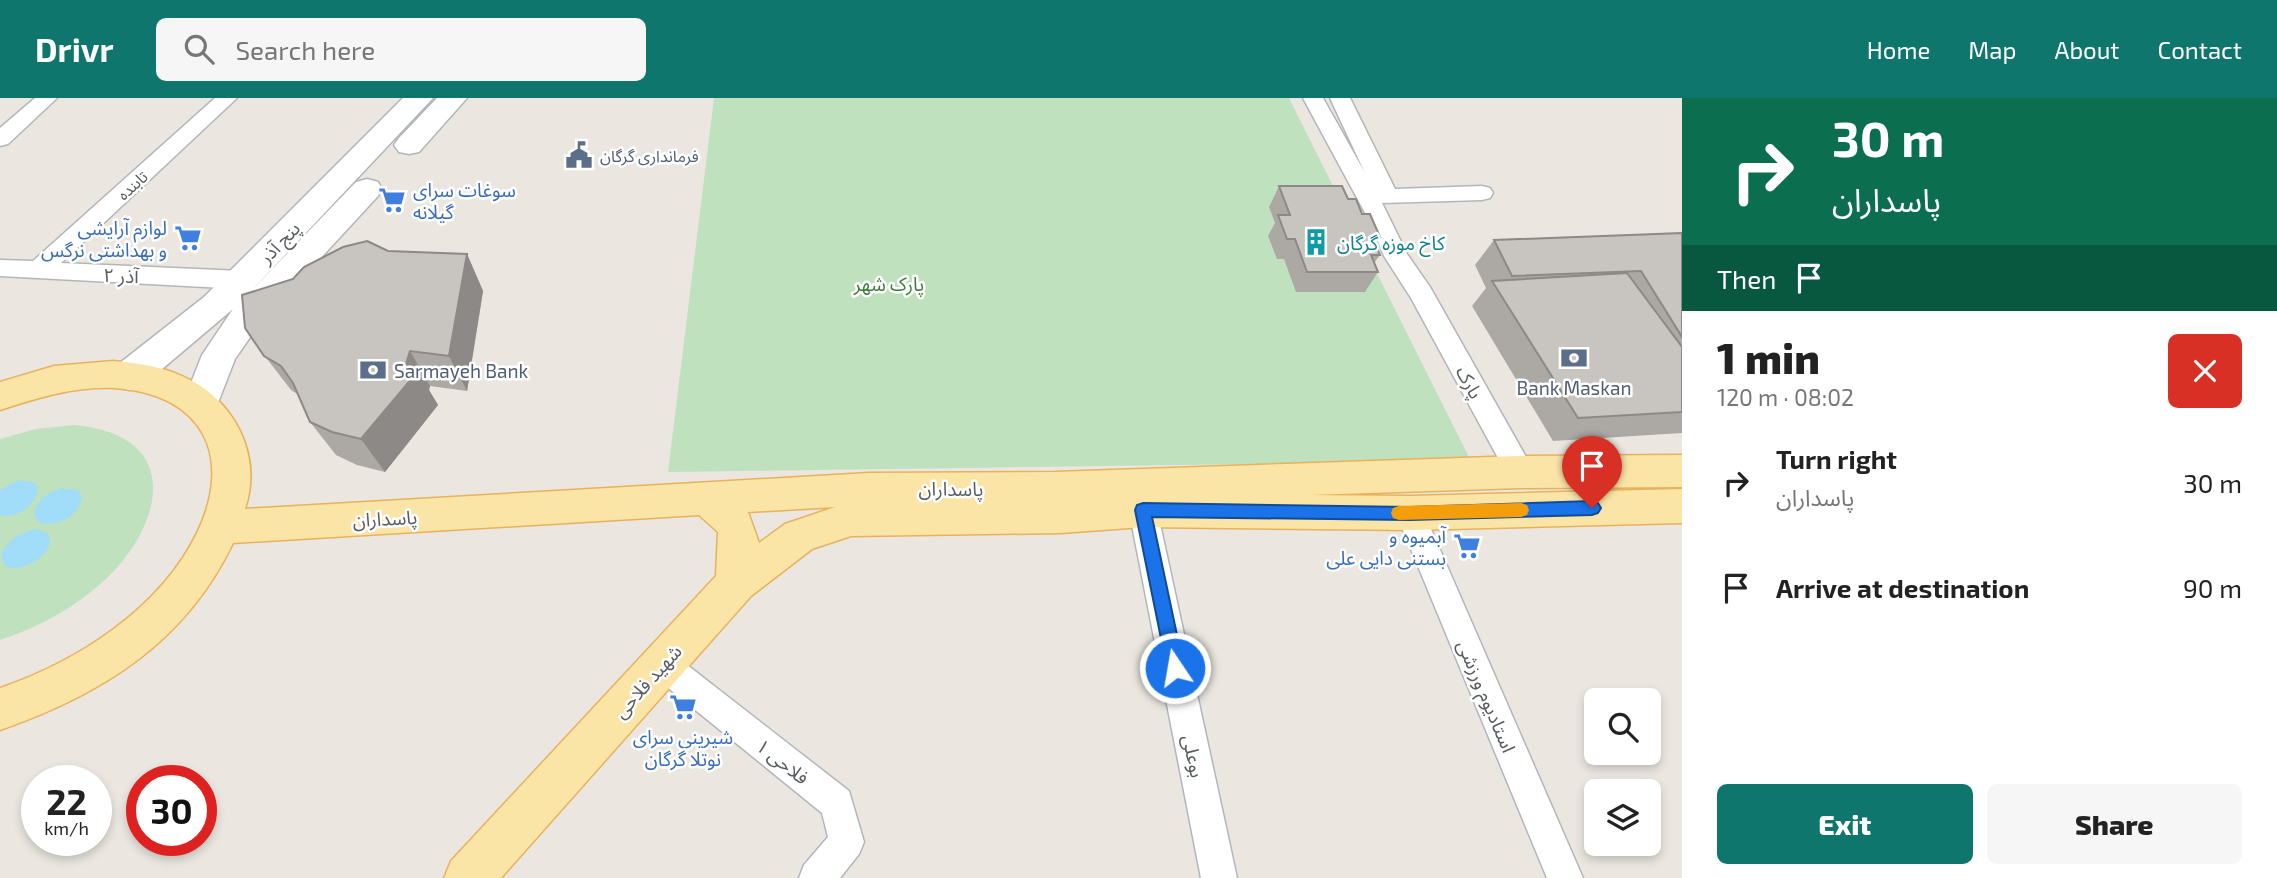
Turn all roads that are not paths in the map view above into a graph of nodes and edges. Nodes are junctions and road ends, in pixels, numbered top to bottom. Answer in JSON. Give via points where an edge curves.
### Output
{"nodes":[{"id":1,"x":47,"y":98,"type":"edge"},
{"id":2,"x":227,"y":98,"type":"edge"},
{"id":3,"x":419,"y":98,"type":"edge"},
{"id":4,"x":453,"y":98,"type":"edge"},
{"id":5,"x":1313,"y":98,"type":"edge"},
{"id":6,"x":1340,"y":98,"type":"edge"},
{"id":7,"x":0,"y":139,"type":"edge"},
{"id":8,"x":1482,"y":193,"type":"dead end"},
{"id":9,"x":1387,"y":197,"type":"junction"},
{"id":10,"x":0,"y":268,"type":"edge"},
{"id":11,"x":37,"y":271,"type":"junction"},
{"id":12,"x":242,"y":280,"type":"junction"},
{"id":13,"x":1421,"y":293,"type":"junction"},
{"id":14,"x":129,"y":376,"type":"junction"},
{"id":15,"x":0,"y":396,"type":"edge"},
{"id":16,"x":201,"y":403,"type":"junction"},
{"id":17,"x":1682,"y":471,"type":"edge"},
{"id":18,"x":1520,"y":472,"type":"junction"},
{"id":19,"x":705,"y":499,"type":"junction"},
{"id":20,"x":1682,"y":506,"type":"edge"},
{"id":21,"x":1143,"y":510,"type":"junction"},
{"id":22,"x":1410,"y":513,"type":"junction"},
{"id":23,"x":851,"y":519,"type":"joint"},
{"id":24,"x":233,"y":526,"type":"junction"},
{"id":25,"x":736,"y":583,"type":"junction"},
{"id":26,"x":662,"y":664,"type":"junction"},
{"id":27,"x":0,"y":709,"type":"edge"},
{"id":28,"x":0,"y":733,"type":"edge"},
{"id":29,"x":468,"y":878,"type":"edge"},
{"id":30,"x":817,"y":878,"type":"edge"},
{"id":31,"x":1219,"y":878,"type":"edge"},
{"id":32,"x":1565,"y":878,"type":"edge"}],
"edges":[{"from":1,"to":7,"type":"street"},
{"from":2,"to":11,"type":"street","name":"تابنده"},
{"from":3,"to":12,"type":"main road","name":"پنج آذر"},
{"from":4,"to":16,"type":"main road","name":"پنج آذر","via":[[246,317],[219,355]]},
{"from":5,"to":13,"type":"street","name":"پارک","via":[[1396,256]]},
{"from":6,"to":9,"type":"street"},
{"from":8,"to":9,"type":"street"},
{"from":9,"to":13,"type":"street","via":[[1421,262]]},
{"from":10,"to":11,"type":"street","name":"۲ آذر"},
{"from":11,"to":12,"type":"street","name":"۲ آذر"},
{"from":12,"to":14,"type":"main road","name":"پنج آذر"},
{"from":13,"to":18,"type":"street","name":"پارک"},
{"from":14,"to":15,"type":"main road","via":[[71,378]]},
{"from":14,"to":16,"type":"main road","via":[[180,390]]},
{"from":16,"to":24,"type":"main road","via":[[225,435],[233,477]]},
{"from":17,"to":18,"type":"main road","name":"پاسداران"},
{"from":18,"to":19,"type":"main road","name":"پاسداران","via":[[1055,488],[869,489]]},
{"from":19,"to":24,"type":"main road","name":"پاسداران"},
{"from":19,"to":25,"type":"main road","via":[[725,510],[735,524],[740,540]]},
{"from":20,"to":22,"type":"main road","name":"پاسداران"},
{"from":21,"to":22,"type":"main road","name":"پاسداران"},
{"from":21,"to":23,"type":"main road","name":"پاسداران"},
{"from":21,"to":31,"type":"street","name":"بوعلی"},
{"from":22,"to":32,"type":"street","name":"استادیوم ورزشی"},
{"from":23,"to":25,"type":"main road","name":"شهید فلاحی","via":[[799,536]]},
{"from":24,"to":27,"type":"main road","via":[[160,615],[128,643],[52,689]]},
{"from":24,"to":28,"type":"main road","via":[[233,553],[155,639],[102,682],[32,722]]},
{"from":25,"to":26,"type":"main road","name":"شهید فلاحی"},
{"from":26,"to":29,"type":"main road","name":"شهید فلاحی"},
{"from":26,"to":30,"type":"street","name":"۱ فلاحی","via":[[837,803],[847,842]]}]}
